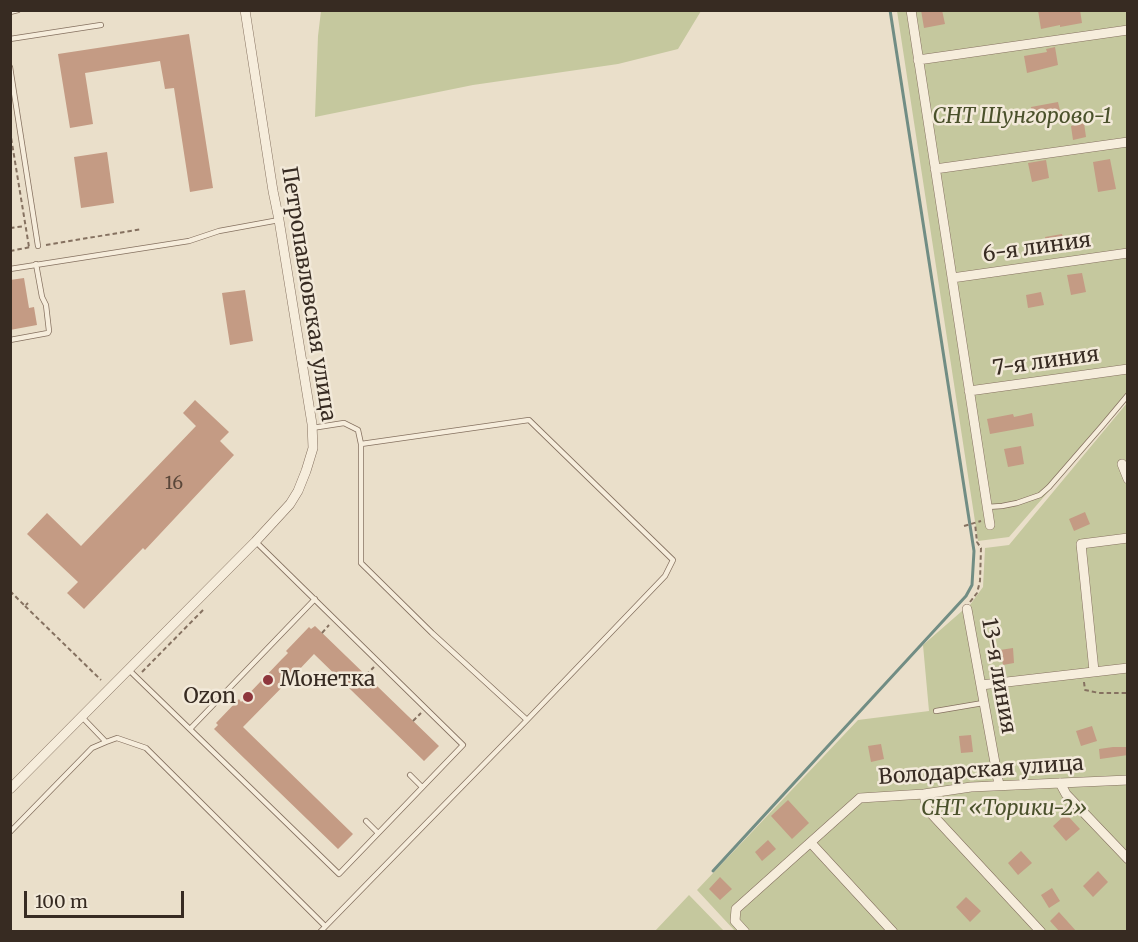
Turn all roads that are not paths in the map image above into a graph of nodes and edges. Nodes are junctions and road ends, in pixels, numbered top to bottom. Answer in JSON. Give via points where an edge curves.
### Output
{"nodes":[{"id":1,"x":18,"y":10,"type":"edge"},
{"id":2,"x":245,"y":10,"type":"edge"},
{"id":3,"x":911,"y":10,"type":"edge"},
{"id":4,"x":10,"y":12,"type":"edge"},
{"id":5,"x":101,"y":25,"type":"dead end"},
{"id":6,"x":1128,"y":30,"type":"edge"},
{"id":7,"x":10,"y":39,"type":"edge"},
{"id":8,"x":918,"y":60,"type":"junction"},
{"id":9,"x":10,"y":67,"type":"edge"},
{"id":10,"x":1128,"y":142,"type":"edge"},
{"id":11,"x":935,"y":169,"type":"junction"},
{"id":12,"x":279,"y":220,"type":"junction"},
{"id":13,"x":38,"y":246,"type":"road end"},
{"id":14,"x":1128,"y":253,"type":"edge"},
{"id":15,"x":36,"y":264,"type":"junction"},
{"id":16,"x":10,"y":269,"type":"edge"},
{"id":17,"x":952,"y":278,"type":"junction"},
{"id":18,"x":10,"y":340,"type":"edge"},
{"id":19,"x":1128,"y":369,"type":"edge"},
{"id":20,"x":969,"y":391,"type":"junction"},
{"id":21,"x":1128,"y":395,"type":"edge"},
{"id":22,"x":312,"y":428,"type":"junction"},
{"id":23,"x":361,"y":444,"type":"junction"},
{"id":24,"x":1122,"y":464,"type":"dead end"},
{"id":25,"x":1128,"y":479,"type":"edge"},
{"id":26,"x":987,"y":507,"type":"junction"},
{"id":27,"x":990,"y":525,"type":"dead end"},
{"id":28,"x":1128,"y":538,"type":"edge"},
{"id":29,"x":255,"y":541,"type":"junction"},
{"id":30,"x":315,"y":599,"type":"junction"},
{"id":31,"x":967,"y":606,"type":"road end"},
{"id":32,"x":1128,"y":668,"type":"edge"},
{"id":33,"x":129,"y":670,"type":"junction"},
{"id":34,"x":1094,"y":671,"type":"junction"},
{"id":35,"x":981,"y":685,"type":"junction"},
{"id":36,"x":985,"y":703,"type":"junction"},
{"id":37,"x":936,"y":711,"type":"dead end"},
{"id":38,"x":82,"y":717,"type":"junction"},
{"id":39,"x":527,"y":720,"type":"junction"},
{"id":40,"x":190,"y":729,"type":"junction"},
{"id":41,"x":106,"y":741,"type":"junction"},
{"id":42,"x":410,"y":775,"type":"dead end"},
{"id":43,"x":1128,"y":780,"type":"edge"},
{"id":44,"x":1060,"y":783,"type":"junction"},
{"id":45,"x":999,"y":785,"type":"junction"},
{"id":46,"x":422,"y":787,"type":"junction"},
{"id":47,"x":10,"y":789,"type":"edge"},
{"id":48,"x":924,"y":794,"type":"junction"},
{"id":49,"x":366,"y":821,"type":"dead end"},
{"id":50,"x":10,"y":832,"type":"edge"},
{"id":51,"x":378,"y":833,"type":"junction"},
{"id":52,"x":811,"y":843,"type":"junction"},
{"id":53,"x":1128,"y":859,"type":"edge"},
{"id":54,"x":325,"y":926,"type":"junction"},
{"id":55,"x":320,"y":932,"type":"edge"},
{"id":56,"x":745,"y":932,"type":"edge"},
{"id":57,"x":893,"y":932,"type":"edge"},
{"id":58,"x":1041,"y":932,"type":"edge"}],
"edges":[{"from":1,"to":4,"type":"lane"},
{"from":2,"to":12,"type":"street","name":"Петропавловская улица"},
{"from":3,"to":8,"type":"street"},
{"from":5,"to":7,"type":"lane"},
{"from":6,"to":8,"type":"street"},
{"from":8,"to":11,"type":"street"},
{"from":9,"to":13,"type":"lane"},
{"from":10,"to":11,"type":"street"},
{"from":11,"to":17,"type":"street"},
{"from":12,"to":15,"type":"lane","via":[[189,241]]},
{"from":12,"to":22,"type":"street","name":"Петропавловская улица"},
{"from":14,"to":17,"type":"street","name":"6-я линия"},
{"from":15,"to":16,"type":"lane"},
{"from":15,"to":18,"type":"lane","via":[[49,331]]},
{"from":17,"to":20,"type":"street"},
{"from":19,"to":20,"type":"street","name":"7-я линия"},
{"from":20,"to":26,"type":"street"},
{"from":21,"to":26,"type":"lane","via":[[1040,495]]},
{"from":22,"to":23,"type":"lane","via":[[344,423],[358,430]]},
{"from":22,"to":29,"type":"street","name":"Петропавловская улица","via":[[313,448],[298,491]]},
{"from":23,"to":39,"type":"lane","via":[[361,563]]},
{"from":23,"to":39,"type":"lane","via":[[529,420],[673,560],[664,576]]},
{"from":24,"to":25,"type":"street"},
{"from":26,"to":27,"type":"street"},
{"from":28,"to":34,"type":"street","via":[[1081,544]]},
{"from":29,"to":30,"type":"lane"},
{"from":29,"to":33,"type":"street","name":"Петропавловская улица"},
{"from":30,"to":40,"type":"lane"},
{"from":30,"to":46,"type":"lane","via":[[463,745]]},
{"from":31,"to":35,"type":"street","name":"13-я линия"},
{"from":32,"to":34,"type":"street"},
{"from":33,"to":38,"type":"street","name":"Петропавловская улица"},
{"from":33,"to":40,"type":"lane"},
{"from":34,"to":35,"type":"street"},
{"from":35,"to":36,"type":"street","name":"13-я линия"},
{"from":36,"to":37,"type":"lane"},
{"from":36,"to":45,"type":"street","name":"13-я линия"},
{"from":38,"to":41,"type":"lane"},
{"from":38,"to":47,"type":"street","name":"Петропавловская улица"},
{"from":39,"to":54,"type":"lane"},
{"from":40,"to":51,"type":"lane","via":[[339,874]]},
{"from":41,"to":50,"type":"lane","via":[[92,748]]},
{"from":41,"to":54,"type":"lane","via":[[117,738],[146,748]]},
{"from":42,"to":46,"type":"lane"},
{"from":43,"to":44,"type":"street","name":"Володарская улица"},
{"from":44,"to":45,"type":"street","name":"Володарская улица"},
{"from":44,"to":53,"type":"street"},
{"from":45,"to":48,"type":"street","name":"Володарская улица"},
{"from":46,"to":51,"type":"lane"},
{"from":48,"to":52,"type":"street","name":"Володарская улица","via":[[860,798]]},
{"from":48,"to":58,"type":"street","via":[[927,809]]},
{"from":49,"to":51,"type":"lane"},
{"from":52,"to":56,"type":"street","name":"Володарская улица","via":[[736,909],[735,921]]},
{"from":52,"to":57,"type":"street"},
{"from":54,"to":55,"type":"lane"}]}
